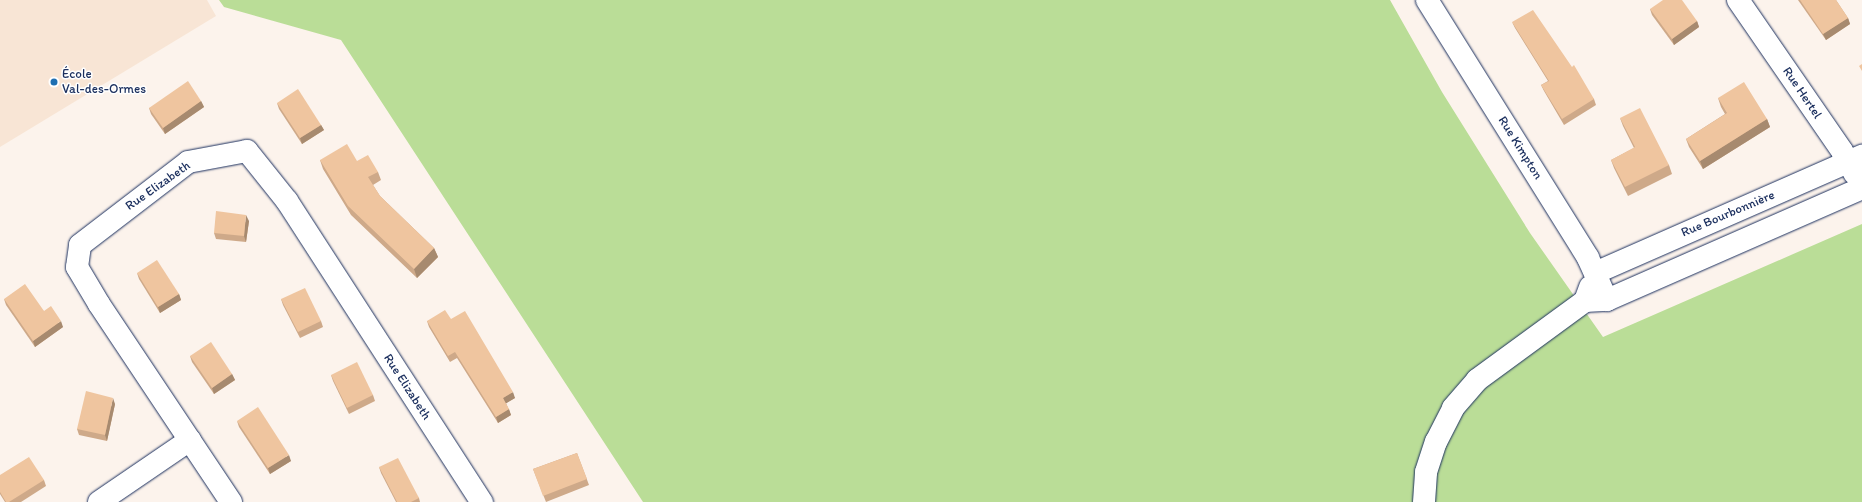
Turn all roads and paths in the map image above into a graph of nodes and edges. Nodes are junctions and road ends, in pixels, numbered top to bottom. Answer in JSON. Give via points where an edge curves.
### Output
{"nodes":[{"id":1,"x":1427,"y":0,"type":"edge"},
{"id":2,"x":1738,"y":0,"type":"edge"},
{"id":3,"x":1855,"y":159,"type":"edge"},
{"id":4,"x":1862,"y":188,"type":"edge"},
{"id":5,"x":1595,"y":273,"type":"junction"},
{"id":6,"x":1607,"y":300,"type":"junction"},
{"id":7,"x":1585,"y":301,"type":"junction"},
{"id":8,"x":190,"y":440,"type":"junction"},
{"id":9,"x":99,"y":502,"type":"edge"},
{"id":10,"x":231,"y":502,"type":"edge"},
{"id":11,"x":482,"y":502,"type":"edge"},
{"id":12,"x":1424,"y":502,"type":"edge"}],
"edges":[{"from":1,"to":5,"type":"street","name":"Rue Kimpton","via":[[1580,244]]},
{"from":2,"to":3,"type":"street","name":"Rue Hertel"},
{"from":3,"to":4,"type":"street","name":"Rue Hertel"},
{"from":3,"to":5,"type":"street","name":"Rue Bourbonnière"},
{"from":4,"to":6,"type":"street"},
{"from":5,"to":6,"type":"street","name":"Rue Kimpton"},
{"from":5,"to":7,"type":"street"},
{"from":6,"to":7,"type":"street"},
{"from":7,"to":12,"type":"street","via":[[1477,380],[1453,408],[1430,460]]},
{"from":8,"to":9,"type":"street"},
{"from":8,"to":10,"type":"street","name":"Rue Elizabeth"},
{"from":8,"to":11,"type":"street","name":"Rue Elizabeth","via":[[77,267],[80,245],[188,162],[247,151],[287,201]]}]}
